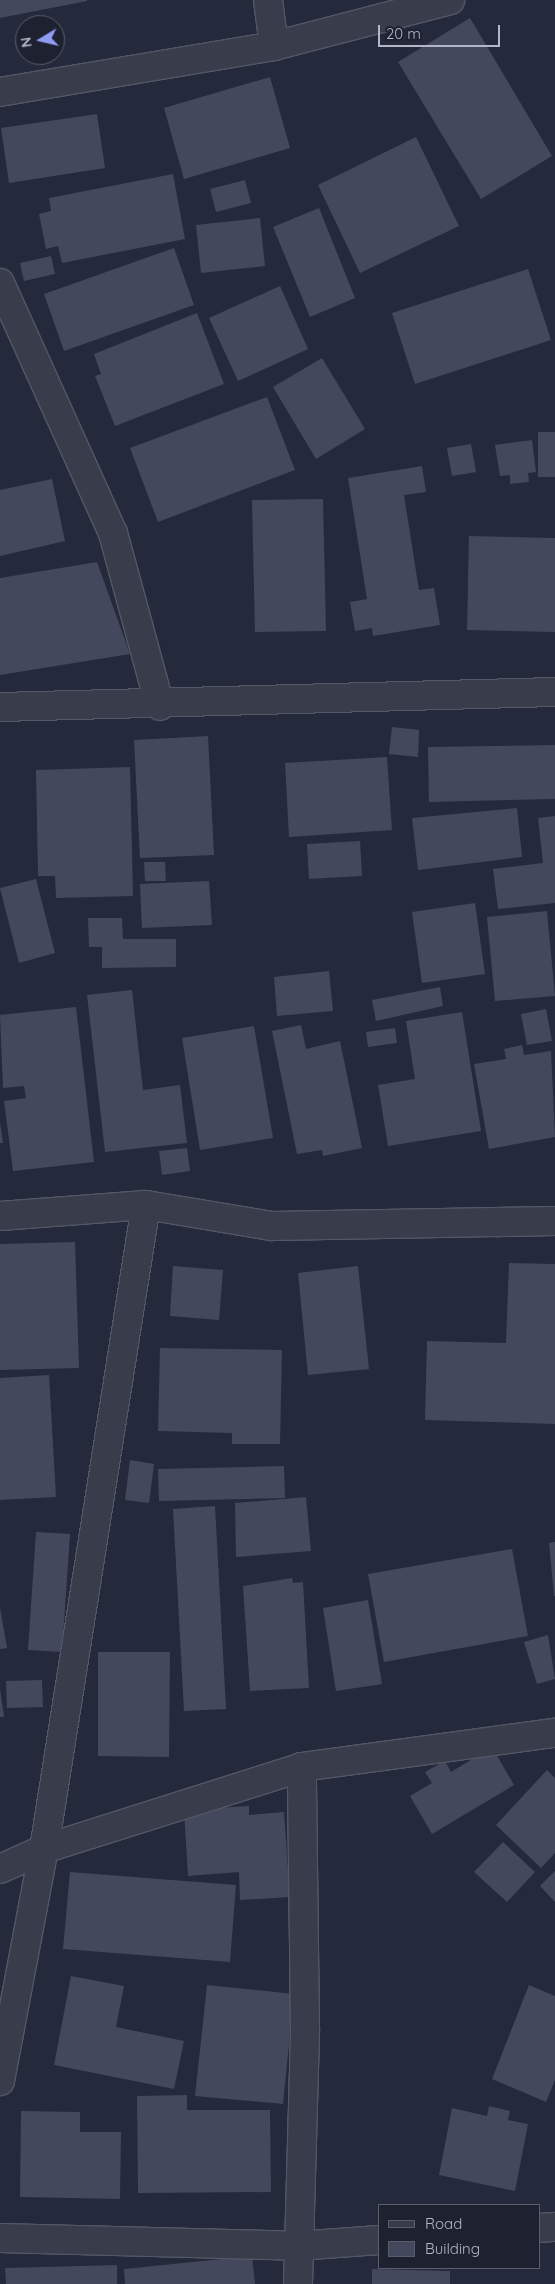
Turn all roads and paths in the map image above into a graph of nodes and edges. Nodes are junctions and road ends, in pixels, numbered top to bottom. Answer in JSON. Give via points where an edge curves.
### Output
{"nodes":[{"id":1,"x":268,"y":0,"type":"edge"},
{"id":2,"x":450,"y":0,"type":"edge"},
{"id":3,"x":274,"y":46,"type":"junction"},
{"id":4,"x":0,"y":92,"type":"edge"},
{"id":5,"x":0,"y":283,"type":"edge"},
{"id":6,"x":555,"y":692,"type":"edge"},
{"id":7,"x":160,"y":706,"type":"junction"},
{"id":8,"x":0,"y":708,"type":"edge"},
{"id":9,"x":146,"y":1206,"type":"junction"},
{"id":10,"x":0,"y":1216,"type":"edge"},
{"id":11,"x":555,"y":1221,"type":"edge"},
{"id":12,"x":555,"y":1733,"type":"edge"},
{"id":13,"x":302,"y":1767,"type":"junction"},
{"id":14,"x":44,"y":1849,"type":"junction"},
{"id":15,"x":0,"y":1869,"type":"edge"},
{"id":16,"x":0,"y":2081,"type":"edge"},
{"id":17,"x":555,"y":2227,"type":"edge"},
{"id":18,"x":540,"y":2228,"type":"edge"},
{"id":19,"x":0,"y":2238,"type":"edge"},
{"id":20,"x":378,"y":2240,"type":"edge"},
{"id":21,"x":297,"y":2246,"type":"junction"},
{"id":22,"x":298,"y":2284,"type":"edge"}],
"edges":[{"from":1,"to":3,"type":"street"},
{"from":2,"to":3,"type":"street"},
{"from":3,"to":4,"type":"street"},
{"from":5,"to":7,"type":"street","via":[[113,533]]},
{"from":6,"to":7,"type":"street"},
{"from":7,"to":8,"type":"street"},
{"from":9,"to":10,"type":"street"},
{"from":9,"to":11,"type":"street","via":[[272,1226]]},
{"from":9,"to":14,"type":"street"},
{"from":12,"to":13,"type":"street"},
{"from":13,"to":14,"type":"street"},
{"from":13,"to":21,"type":"street","via":[[305,2028]]},
{"from":14,"to":15,"type":"street"},
{"from":14,"to":16,"type":"street"},
{"from":17,"to":18,"type":"street"},
{"from":19,"to":21,"type":"street"},
{"from":20,"to":21,"type":"street"},
{"from":21,"to":22,"type":"street"}]}
